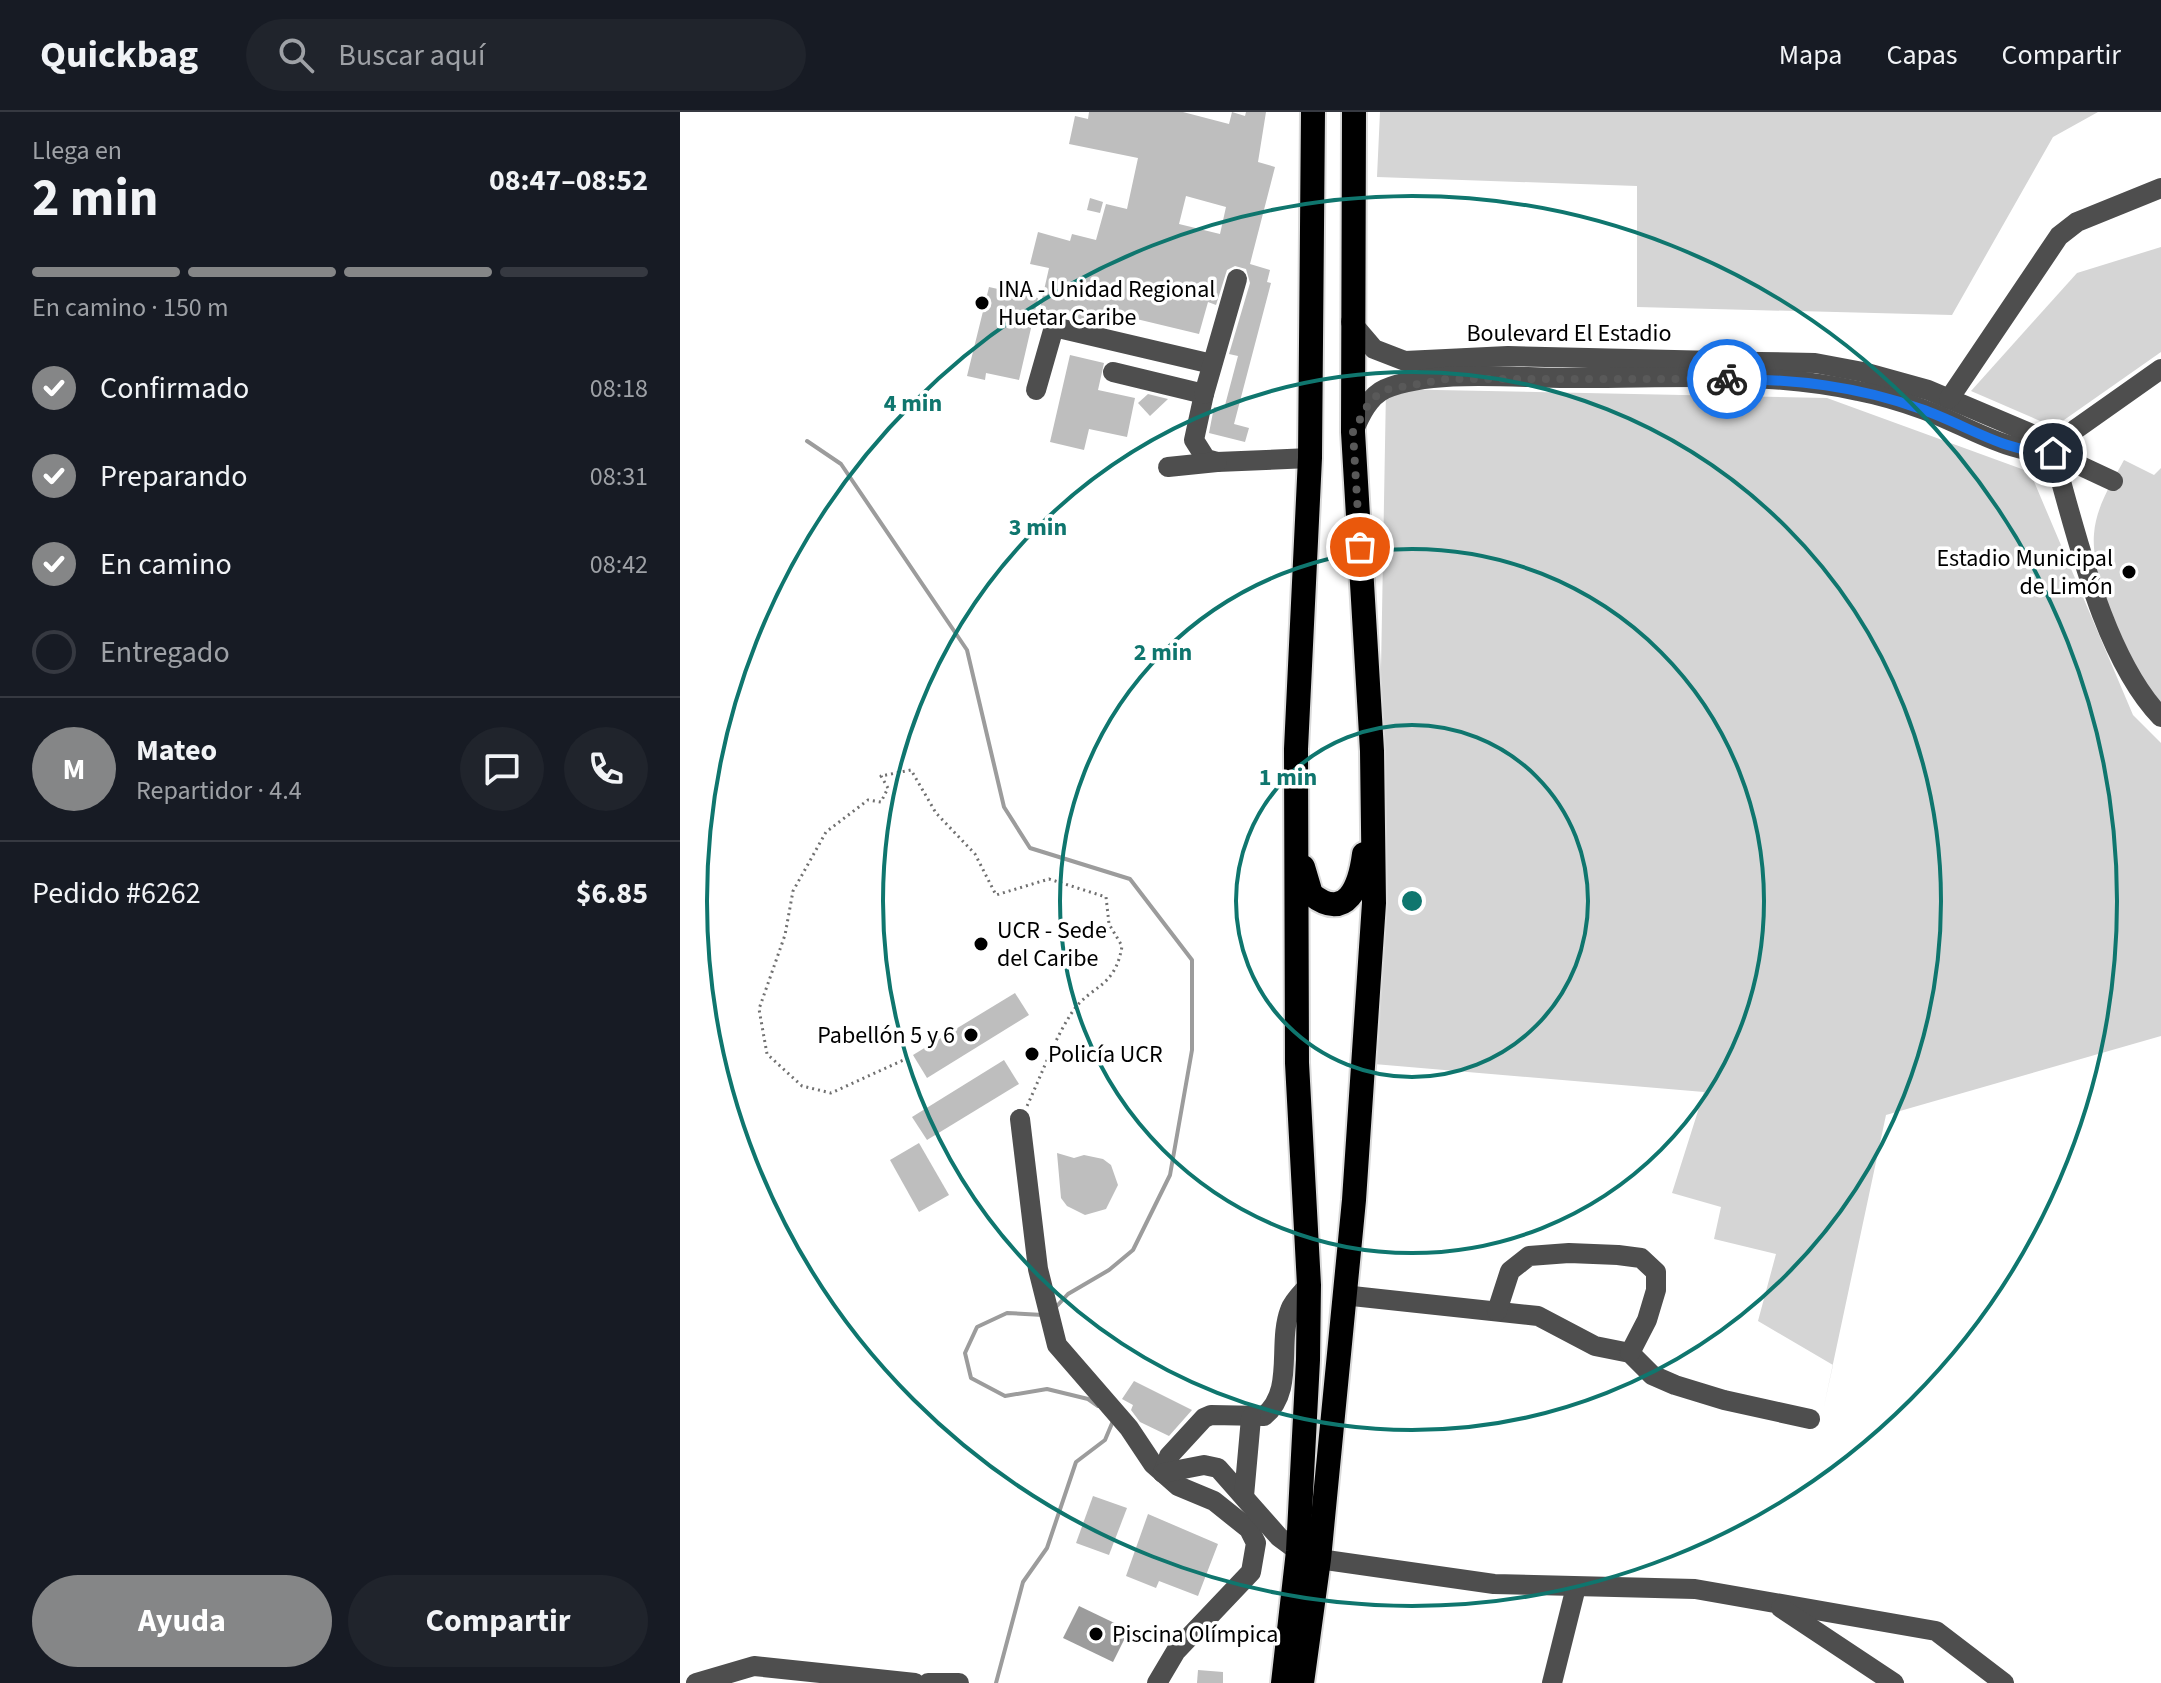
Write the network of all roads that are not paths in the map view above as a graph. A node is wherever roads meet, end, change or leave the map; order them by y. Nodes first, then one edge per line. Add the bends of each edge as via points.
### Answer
1 (1313, 112) edge
2 (1354, 112) edge
3 (2161, 188) edge
4 (1237, 279) dead end
5 (1351, 322) junction
6 (1212, 364) junction
7 (2161, 369) edge
8 (1113, 372) dead end
9 (1036, 390) dead end
10 (1204, 394) junction
11 (1949, 399) junction
12 (1353, 432) junction
13 (2053, 453) junction
14 (1310, 458) junction
15 (1217, 462) junction
16 (1168, 467) dead end
17 (2113, 481) dead end
18 (2161, 717) edge
19 (1296, 749) junction
20 (1372, 751) junction
21 (1020, 1119) road end
22 (1309, 1285) junction
23 (1343, 1295) junction
24 (1497, 1311) junction
25 (1630, 1353) junction
26 (1251, 1418) junction
27 (1810, 1419) dead end
28 (1163, 1473) junction
29 (1244, 1496) junction
30 (1308, 1555) junction
31 (1576, 1587) junction
32 (1773, 1602) junction
33 (696, 1683) edge
34 (915, 1683) edge
35 (928, 1683) edge
36 (959, 1683) edge
37 (1157, 1683) edge
38 (1283, 1683) edge
39 (1302, 1683) edge
40 (1552, 1683) edge
41 (1894, 1683) edge
42 (2004, 1683) edge

1 - 14 highway
2 - 5 highway
3 - 11 street via 2077,222 2059,236
4 - 6 street
5 - 11 street, Boulevard El Estadio via 1374,349 1405,361 1508,356 1815,363
5 - 12 highway
6 - 9 street via 1054,327
6 - 10 street
7 - 13 street via 2076,429
8 - 10 street
10 - 15 street via 1194,440 1206,459
11 - 13 street, Boulevard El Estadio via 2032,434
12 - 13 street, Boulevard El Estadio via 1370,401 1384,390 1430,381 1812,381 1921,409 2025,453
12 - 20 highway
13 - 17 street
13 - 18 street via 2090,582 2121,653 2148,704
14 - 15 street
14 - 19 highway
15 - 16 street
19 - 20 highway via 1306,885 1328,905 1349,899 1361,875
19 - 22 highway via 1297,1063
20 - 23 highway via 1369,1009
21 - 28 street via 1038,1269 1057,1345
22 - 26 street via 1291,1307 1284,1330 1282,1387 1275,1407
22 - 30 highway
23 - 24 street
23 - 30 highway
24 - 25 street via 1538,1316 1595,1346
24 - 25 street via 1510,1271 1529,1256 1641,1258 1656,1272 1656,1290
25 - 27 street via 1652,1375 1675,1385
26 - 28 street via 1204,1418 1169,1456
26 - 29 street
28 - 29 street via 1204,1465 1218,1468
28 - 37 street via 1178,1486 1214,1501 1249,1529 1256,1543 1251,1572 1176,1651
29 - 30 street via 1279,1537
30 - 31 street via 1494,1584
30 - 38 highway
30 - 39 highway
31 - 32 street via 1695,1589
31 - 40 street
32 - 41 street
32 - 42 street via 1936,1631
33 - 34 street via 754,1666
35 - 36 street

